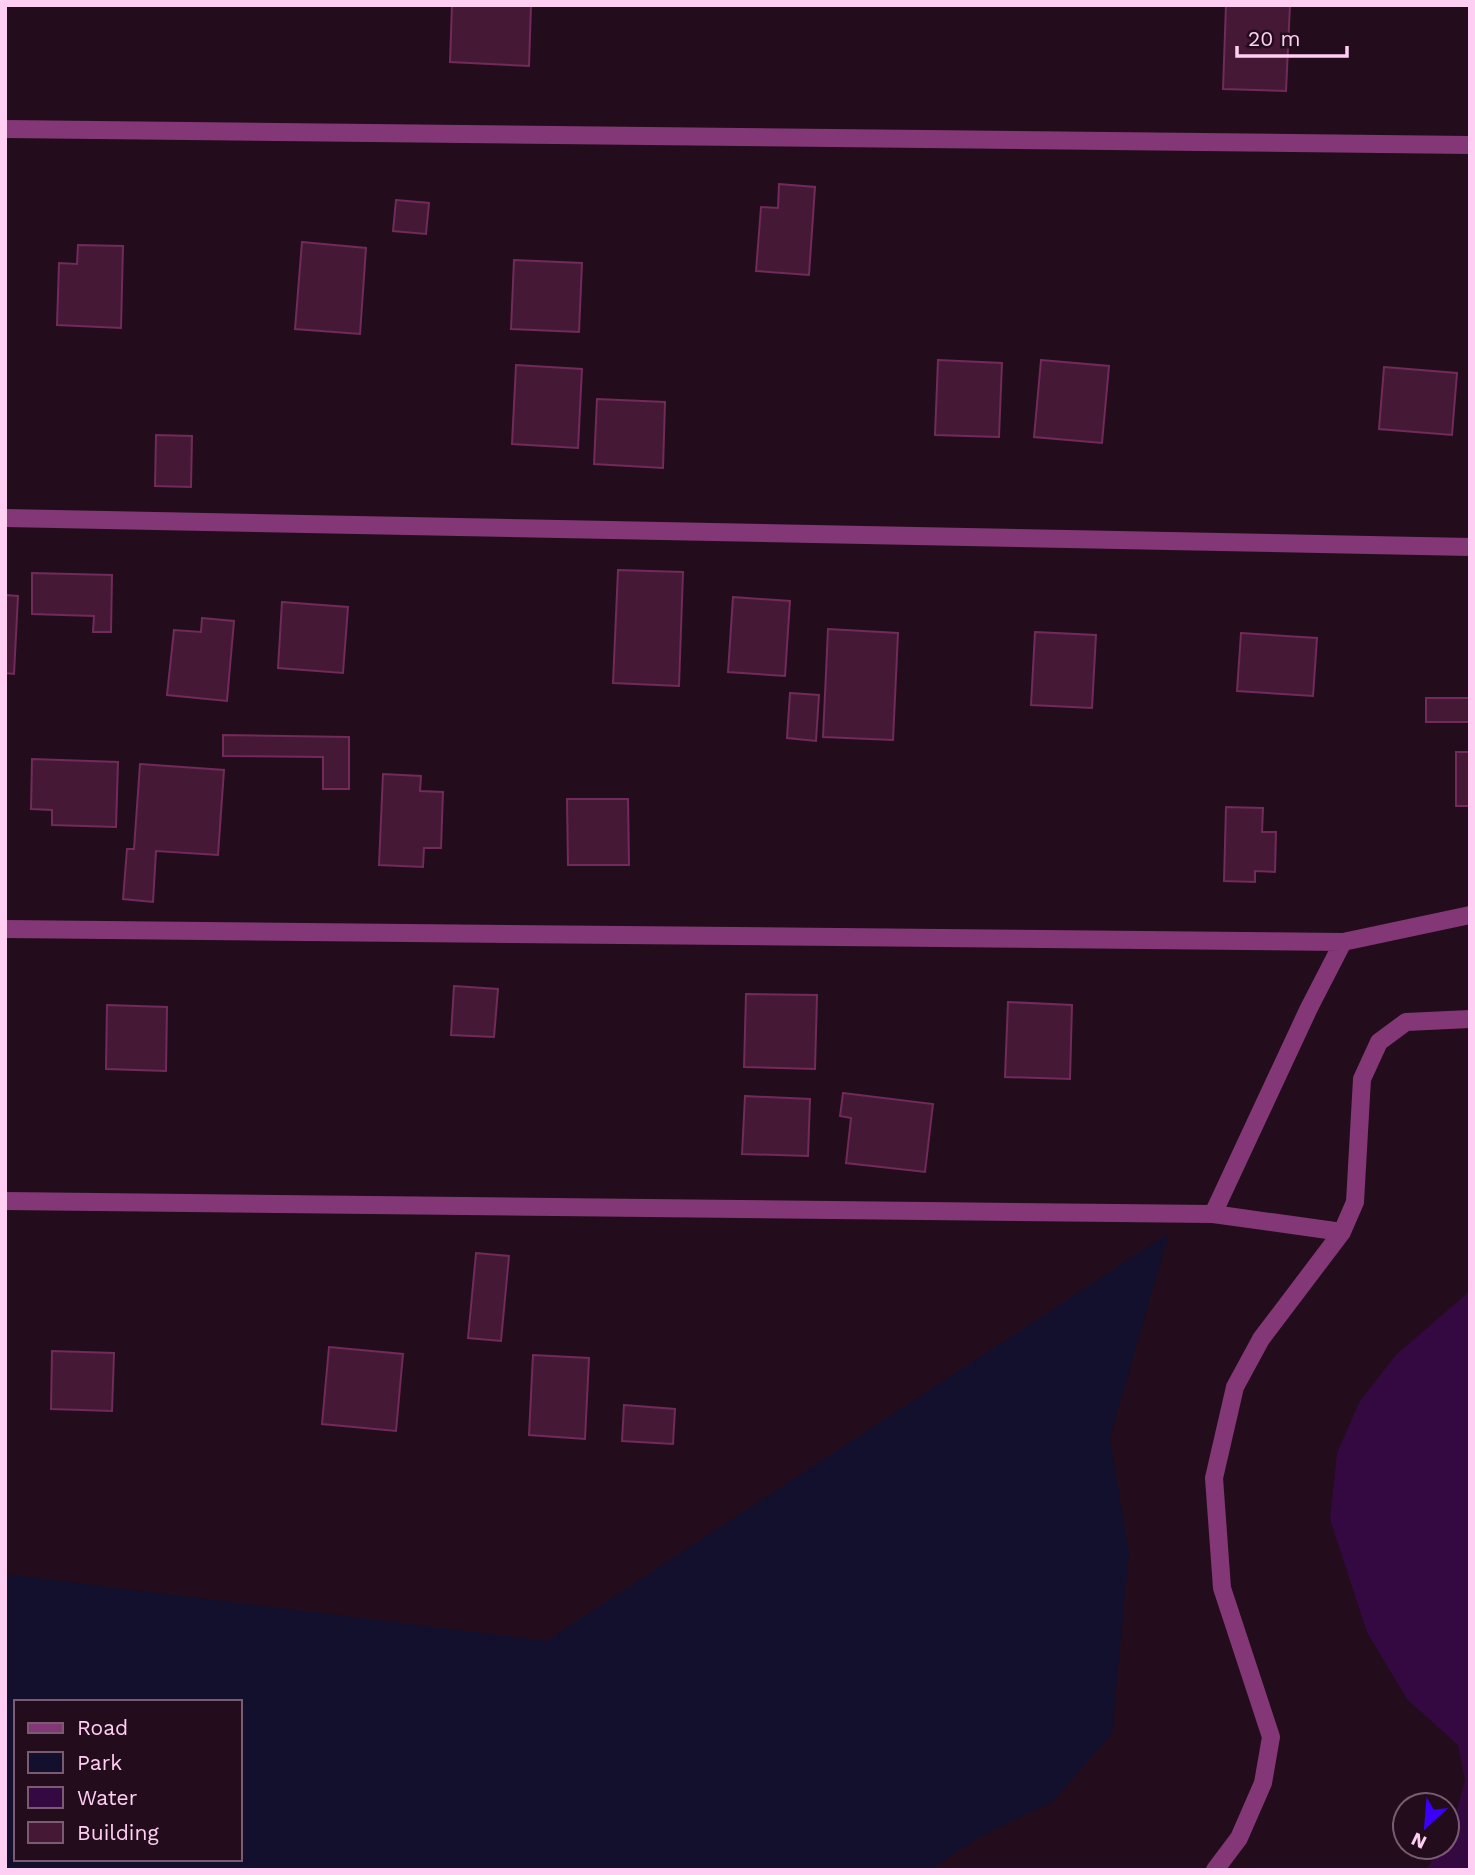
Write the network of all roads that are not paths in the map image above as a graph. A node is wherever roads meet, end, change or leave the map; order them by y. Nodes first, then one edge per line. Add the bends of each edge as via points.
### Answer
1 (5, 129) edge
2 (1470, 145) edge
3 (5, 518) edge
4 (1470, 547) edge
5 (1470, 915) edge
6 (5, 929) edge
7 (1343, 942) junction
8 (1470, 1019) edge
9 (5, 1201) edge
10 (1213, 1214) junction
11 (1342, 1232) junction
12 (1215, 1870) edge

1 - 2 street
3 - 4 street
5 - 7 street
6 - 7 street
7 - 10 street
8 - 11 street via 1406,1022 1380,1042 1362,1079 1355,1202
9 - 10 street
10 - 11 street
11 - 12 street via 1261,1339 1235,1387 1214,1478 1222,1588 1271,1737 1263,1783 1239,1838

